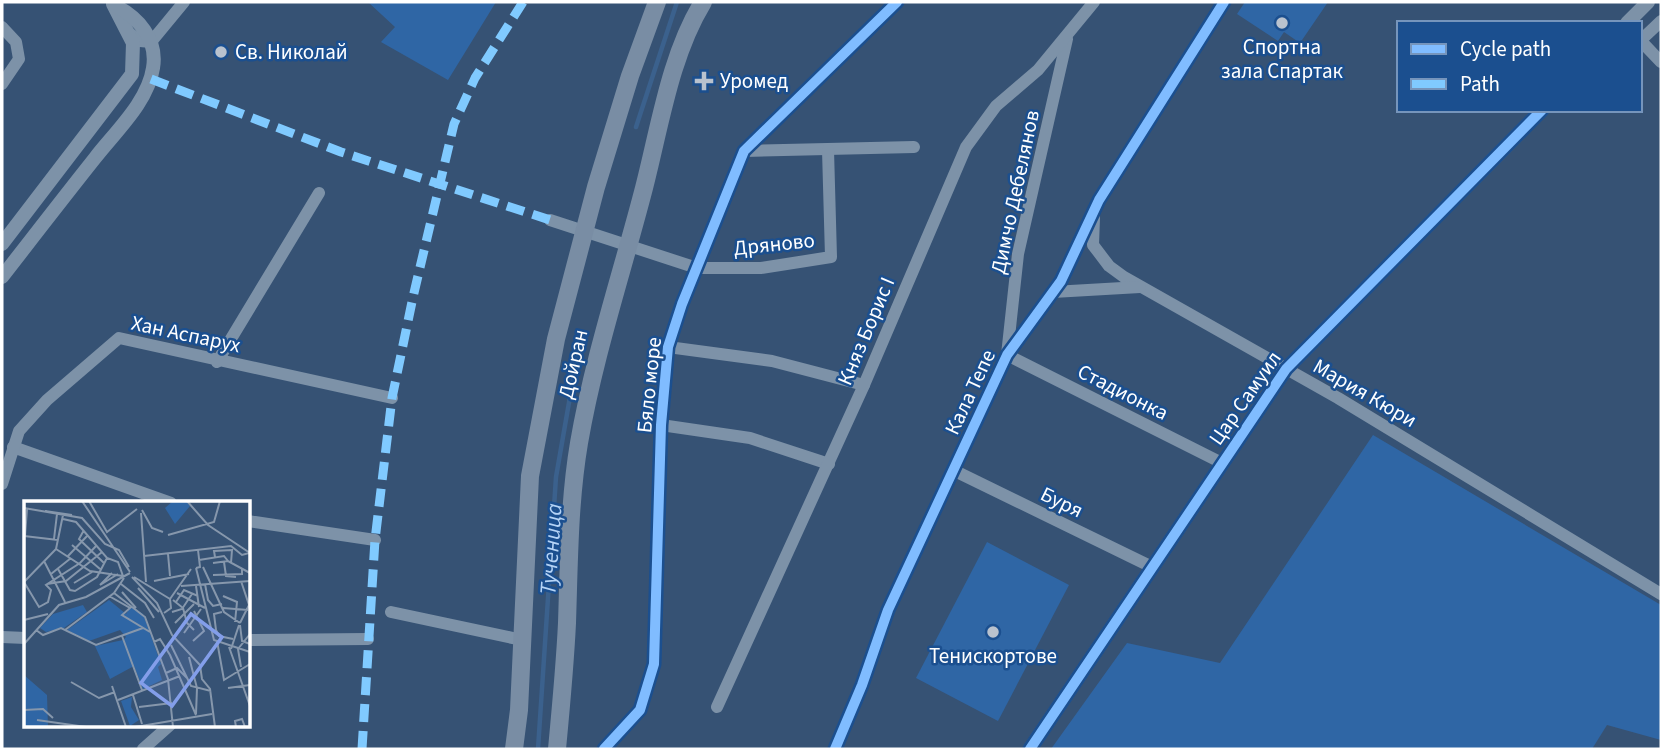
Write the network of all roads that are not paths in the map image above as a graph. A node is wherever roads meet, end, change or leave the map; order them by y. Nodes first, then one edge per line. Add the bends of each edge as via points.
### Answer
1 (184, 2) edge
2 (657, 2) edge
3 (703, 2) edge
4 (897, 2) edge
5 (1094, 2) edge
6 (1224, 2) edge
7 (1648, 2) edge
8 (113, 3) edge
9 (1629, 21) edge
10 (1661, 21) edge
11 (2, 27) edge
12 (127, 32) junction
13 (1067, 38) junction
14 (1642, 39) edge
15 (151, 41) junction
16 (1642, 41) edge
17 (1661, 62) edge
18 (2, 84) edge
19 (1540, 112) edge
20 (914, 147) dead end
21 (828, 150) junction
22 (744, 151) junction
23 (319, 193) dead end
24 (1099, 200) junction
25 (551, 220) dead end
26 (585, 232) junction
27 (2, 244) edge
28 (629, 246) junction
29 (698, 268) junction
30 (2, 277) edge
31 (1141, 288) junction
32 (1054, 292) junction
33 (668, 347) junction
34 (1007, 355) junction
35 (217, 362) junction
36 (1286, 369) junction
37 (864, 385) junction
38 (393, 398) dead end
39 (662, 425) junction
40 (13, 447) junction
41 (1222, 463) junction
42 (829, 464) junction
43 (955, 471) junction
44 (2, 484) edge
45 (168, 501) edge
46 (250, 521) edge
47 (376, 540) dead end
48 (1152, 567) junction
49 (1661, 594) edge
50 (391, 612) dead end
51 (2, 638) edge
52 (24, 638) edge
53 (368, 639) dead end
54 (250, 640) edge
55 (522, 640) junction
56 (718, 707) dead end
57 (169, 726) edge
58 (143, 749) edge
59 (514, 749) edge
60 (557, 749) edge
61 (604, 749) edge
62 (835, 749) edge
63 (1030, 749) edge

1 - 15 street
2 - 26 main road, Дойран via 630,76
3 - 28 main road, Дойран via 686,34 670,86
4 - 22 street, Бяло море
5 - 13 street, Княз Борис I
6 - 24 street, Кала Тепе
7 - 9 street
8 - 12 street
8 - 15 street via 134,17
10 - 14 street
11 - 18 street via 16,42 19,59
12 - 15 street via 140,41
12 - 27 street via 135,54 125,86
13 - 34 street, Димчо Дебелянов via 1018,254
13 - 37 street, Княз Борис I via 996,106 966,147
15 - 30 street via 154,66 143,95
16 - 17 street
19 - 36 street, Цар Самуил
20 - 21 street
21 - 22 street
21 - 29 street, Дряново via 831,257 761,268
22 - 29 street, Бяло море
23 - 35 street
24 - 31 street, Мария Кюри via 1092,225 1093,245 1109,265
24 - 32 street, Кала Тепе
25 - 26 street
26 - 28 street
26 - 55 main road, Дойран via 556,339 530,476
28 - 29 street
28 - 60 main road, Дойран via 599,344 579,446
29 - 33 street, Бяло море
31 - 32 street
31 - 36 street, Мария Кюри
32 - 34 street, Кала Тепе
33 - 37 street via 772,361
33 - 39 street, Бяло море
34 - 41 street, Стадионка
34 - 43 street, Кала Тепе
35 - 38 street, Хан Аспарух via 299,375
35 - 40 street, Хан Аспарух via 119,338 47,400 19,431
36 - 41 street, Цар Самуил
36 - 49 street, Мария Кюри
37 - 42 street, Княз Борис I
39 - 42 street via 750,438
39 - 61 street, Бяло море via 654,664 640,710
40 - 44 street, Хан Аспарух
40 - 45 street
41 - 48 street, Цар Самуил
42 - 56 street, Княз Борис I
43 - 48 street, Буря
43 - 62 street, Кала Тепе via 888,610
46 - 47 street
48 - 63 street, Цар Самуил
50 - 55 street
51 - 52 street
53 - 54 street
55 - 59 main road, Дойран
57 - 58 street

